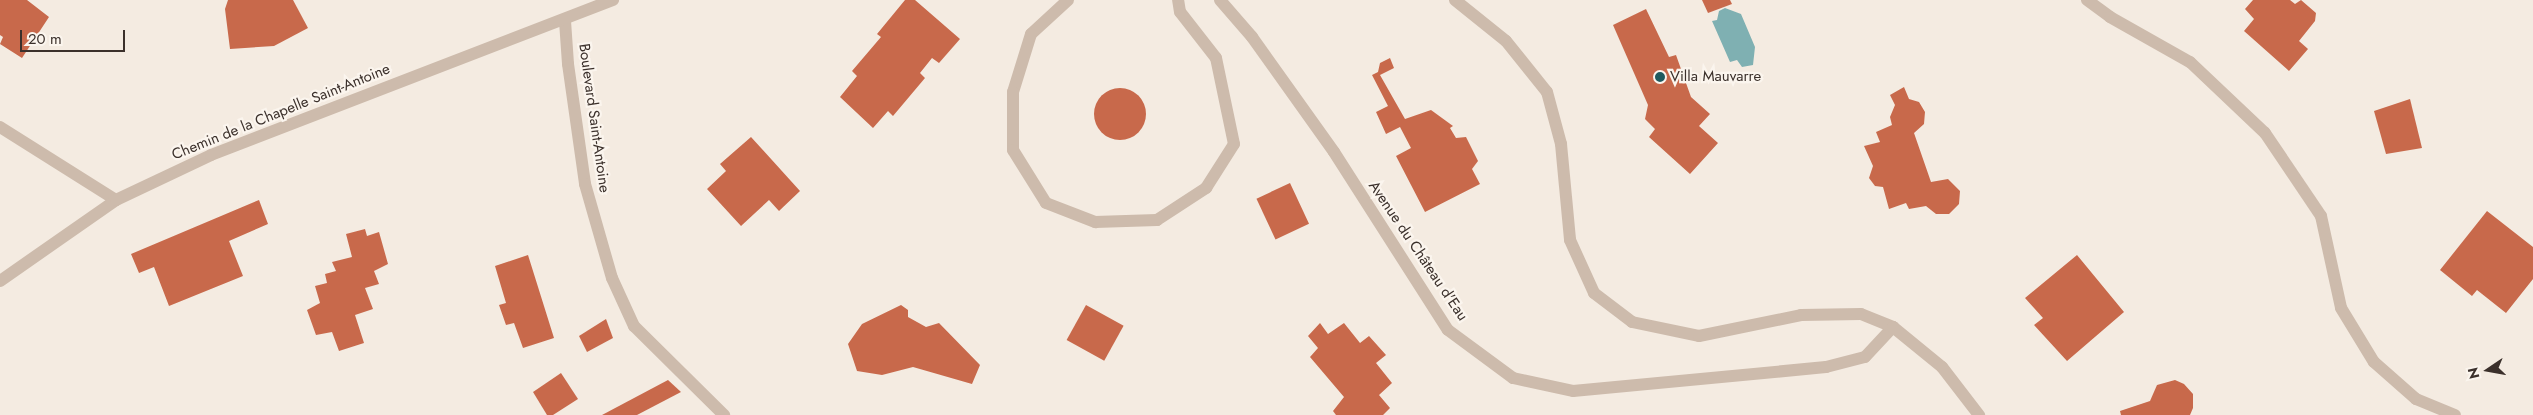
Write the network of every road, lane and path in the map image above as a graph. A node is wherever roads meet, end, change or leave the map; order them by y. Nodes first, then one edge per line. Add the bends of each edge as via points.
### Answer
1 (614, 0) edge
2 (1068, 0) edge
3 (1178, 0) edge
4 (1220, 0) edge
5 (1455, 0) edge
6 (2086, 0) edge
7 (565, 21) junction
8 (0, 127) edge
9 (116, 200) junction
10 (0, 281) edge
11 (1893, 327) junction
12 (724, 415) edge
13 (1979, 415) edge
14 (2455, 415) edge

1 - 7 street, Chemin de la Chapelle Saint-Antoine
2 - 3 street via 1031,34 1013,92 1012,150 1046,202 1095,222 1157,220 1206,188 1234,144 1216,58 1180,12
4 - 11 street, Avenue du Château d'Eau via 1252,37 1334,152 1448,330 1513,378 1572,391 1826,367 1865,357
5 - 11 street via 1506,41 1547,92 1561,144 1570,240 1594,293 1632,322 1699,336 1801,315 1861,314
6 - 14 street via 2190,62 2266,133 2321,216 2341,308 2374,362 2416,399
7 - 9 street, Chemin de la Chapelle Saint-Antoine via 212,155
7 - 12 street, Boulevard Saint-Antoine via 585,184 612,278 634,326
8 - 9 street
9 - 10 street, Chemin de la Chapelle Saint-Antoine
11 - 13 street via 1942,367

